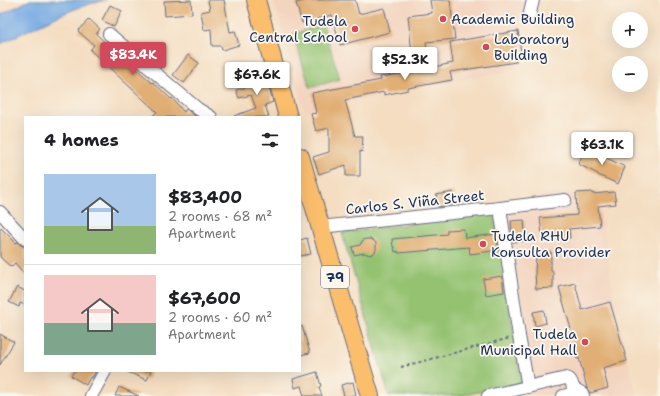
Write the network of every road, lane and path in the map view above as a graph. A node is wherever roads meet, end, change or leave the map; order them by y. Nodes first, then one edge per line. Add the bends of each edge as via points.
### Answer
1 (256, 0) edge
2 (533, 0) edge
3 (529, 17) dead end
4 (109, 34) dead end
5 (209, 116) edge
6 (287, 116) edge
7 (301, 161) edge
8 (565, 200) dead end
9 (500, 208) junction
10 (0, 212) edge
11 (320, 227) junction
12 (24, 238) edge
13 (519, 336) junction
14 (401, 367) dead end
15 (104, 372) edge
16 (528, 387) junction
17 (572, 388) junction
18 (91, 396) edge
19 (370, 396) edge
20 (488, 396) edge
21 (563, 396) edge
22 (583, 396) edge

1 - 6 highway
2 - 3 street
4 - 5 street
7 - 11 highway, 79
8 - 9 street
9 - 11 street, Carlos S. Viña Street
9 - 13 street, Carlos S. Viña Street
10 - 12 street
11 - 19 highway, 79
13 - 14 path
13 - 16 street, Carlos S. Viña Street
15 - 18 street
16 - 17 street via 568,378
16 - 20 street
17 - 21 street via 572,393
17 - 22 street

